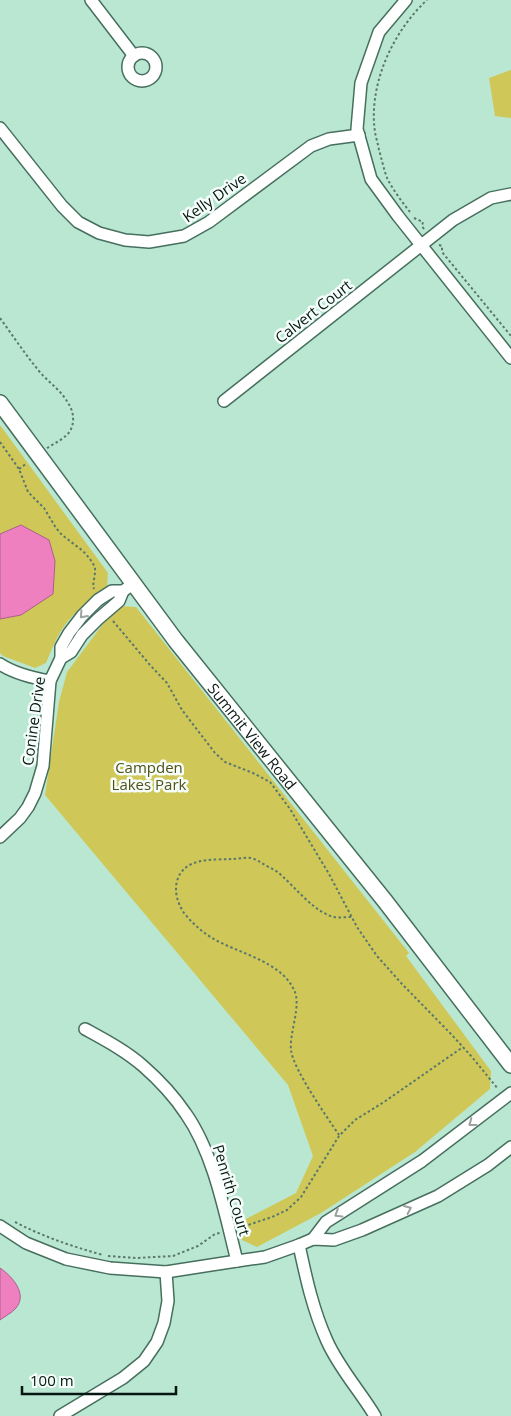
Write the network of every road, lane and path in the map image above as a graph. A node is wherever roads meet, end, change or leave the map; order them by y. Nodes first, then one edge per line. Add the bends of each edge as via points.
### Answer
1 (91, 0) edge
2 (406, 0) edge
3 (427, 0) edge
4 (134, 56) dead end
5 (0, 128) edge
6 (359, 135) junction
7 (511, 194) edge
8 (432, 237) junction
9 (421, 245) junction
10 (0, 318) edge
11 (511, 336) edge
12 (511, 358) edge
13 (224, 401) dead end
14 (0, 403) edge
15 (0, 442) edge
16 (46, 449) dead end
17 (31, 460) dead end
18 (19, 469) junction
19 (128, 588) junction
20 (98, 600) junction
21 (107, 612) junction
22 (61, 658) junction
23 (0, 664) edge
24 (50, 681) junction
25 (0, 837) edge
26 (352, 917) junction
27 (85, 1030) dead end
28 (463, 1047) junction
29 (511, 1065) edge
30 (508, 1095) edge
31 (339, 1136) junction
32 (511, 1147) edge
33 (12, 1220) dead end
34 (0, 1226) edge
35 (229, 1231) junction
36 (313, 1239) junction
37 (299, 1245) junction
38 (237, 1261) junction
39 (166, 1272) junction
40 (60, 1416) edge
41 (375, 1416) edge

1 - 4 street
2 - 6 street via 379,32 362,83
3 - 8 path via 417,8 395,40 382,68 375,98 375,131 388,179 415,219 422,222
5 - 6 street, Kelly Drive via 78,222 99,233 149,242 184,236 209,222 311,146 329,139
6 - 9 street via 371,179
7 - 8 street, Calvert Court via 491,198 453,220
8 - 9 street, Calvert Court
8 - 11 path
9 - 12 street
9 - 13 street, Calvert Court
10 - 16 path via 41,374 68,401 72,411 71,430
14 - 19 street, Summit View Road
15 - 18 path
17 - 18 path
18 - 20 path via 28,492 44,508 56,528 90,559 95,568 93,586
19 - 20 street, Conine Drive via 112,590
19 - 21 street, Conine Drive
19 - 29 street, Summit View Road via 176,641 385,901
20 -> 22 street, Conine Drive via 69,632 61,647
21 - 22 street, Conine Drive via 82,635 71,652
21 - 26 path via 167,683 182,710 215,753 225,762 270,782 299,824
22 - 24 street, Conine Drive
23 - 24 street via 29,677
24 - 25 street, Conine Drive via 43,766 35,794 20,818
26 - 28 path via 377,956
26 - 31 path via 335,918 318,910 279,873 250,858 194,862 178,876 175,886 177,900 192,924 279,971 295,991 291,1047 294,1062
27 - 35 street, Penrith Court via 142,1065 169,1091 187,1115 212,1168
28 - 30 path
28 - 31 path via 355,1120
30 -> 36 street via 422,1161 326,1222
31 - 35 path via 301,1197 286,1210
36 -> 32 street via 334,1240 355,1233 438,1196
33 - 35 path via 71,1246 108,1256 136,1258 173,1256 198,1246 215,1234
34 - 39 street via 26,1242 66,1259 110,1268
35 - 38 street, Penrith Court
36 - 37 street
37 - 38 street via 265,1257
37 - 41 street via 310,1297 328,1342
38 - 39 street
39 - 40 street via 168,1301 164,1323 144,1361 123,1378

